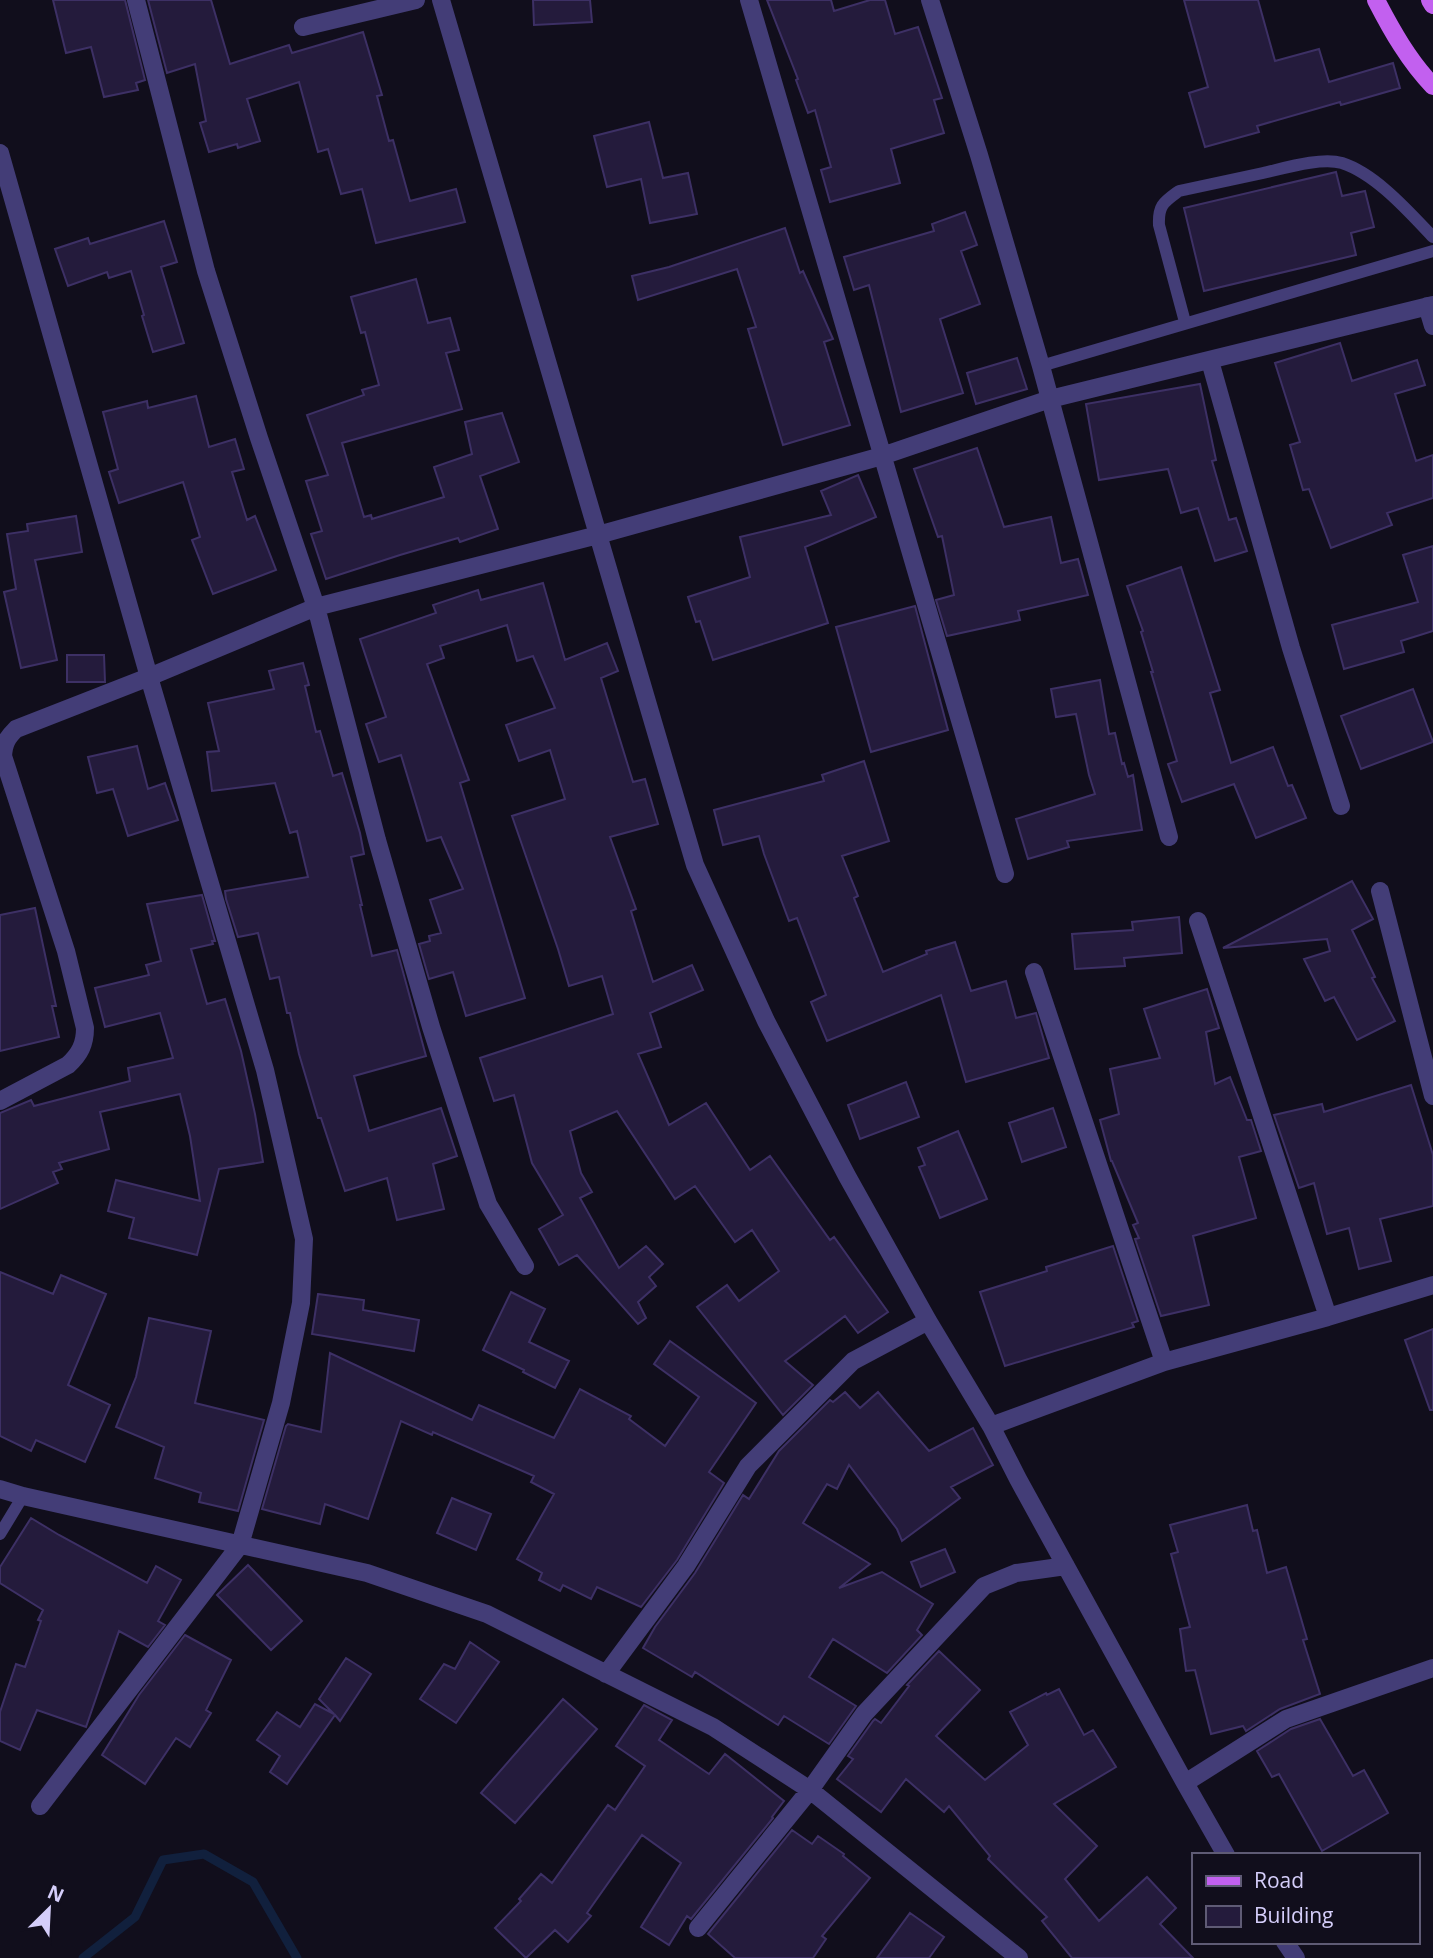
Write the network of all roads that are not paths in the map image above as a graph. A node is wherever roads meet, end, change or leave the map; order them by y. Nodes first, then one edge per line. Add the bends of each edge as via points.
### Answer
1 (135, 0) edge
2 (416, 0) edge
3 (441, 0) edge
4 (750, 0) edge
5 (930, 0) edge
6 (1376, 0) edge
7 (1430, 0) edge
8 (1433, 5) edge
9 (303, 27) dead end
10 (1433, 86) edge
11 (0, 153) edge
12 (1433, 237) edge
13 (1433, 251) edge
14 (1430, 305) edge
15 (1185, 322) junction
16 (1433, 326) edge
17 (1210, 361) junction
18 (1041, 366) junction
19 (1050, 399) junction
20 (882, 456) junction
21 (598, 535) junction
22 (316, 607) junction
23 (149, 677) junction
24 (3, 731) edge
25 (1341, 806) dead end
26 (1168, 837) dead end
27 (1005, 874) dead end
28 (1380, 891) dead end
29 (1198, 921) dead end
30 (1034, 972) dead end
31 (1427, 1046) edge
32 (1433, 1096) edge
33 (0, 1101) edge
34 (525, 1266) dead end
35 (1433, 1285) edge
36 (1328, 1317) junction
37 (929, 1321) junction
38 (1164, 1362) junction
39 (991, 1426) junction
40 (0, 1489) edge
41 (23, 1496) junction
42 (0, 1534) edge
43 (240, 1545) junction
44 (1066, 1566) junction
45 (1433, 1668) edge
46 (606, 1674) junction
47 (1185, 1783) junction
48 (810, 1790) junction
49 (40, 1806) dead end
50 (1225, 1853) edge
51 (698, 1928) dead end
52 (1018, 1958) edge

1 - 22 street via 206,271
2 - 9 street
3 - 21 street
4 - 20 street
5 - 18 street
6 - 10 main road via 1417,69
7 - 8 main road
11 - 23 street
12 - 15 lane via 1397,199 1341,163 1301,165 1179,191 1166,200 1158,214
13 - 15 lane
14 - 16 street
14 - 17 street
15 - 18 lane
17 - 19 street
17 - 25 street
18 - 19 street
19 - 20 street
19 - 26 street
20 - 21 street
20 - 27 street
21 - 22 street
21 - 37 street via 695,865 766,1021
22 - 23 street
22 - 34 street via 435,1039 488,1204
23 - 24 street
23 - 43 street via 265,1070 304,1238 301,1303 281,1403
24 - 33 street via 5,765 66,951 85,1040 68,1065
28 - 31 street
29 - 36 street
30 - 38 street
31 - 32 street
35 - 36 street
36 - 38 street
37 - 39 street
37 - 46 street via 853,1361 748,1466 686,1566
38 - 39 street
39 - 44 street
40 - 41 street
41 - 42 lane
41 - 43 street
43 - 46 street via 367,1573 487,1614
43 - 49 street
44 - 47 street
44 - 48 street via 1016,1573 984,1586 864,1714
45 - 47 street via 1286,1719
46 - 48 street via 713,1727
47 - 50 street
48 - 51 street
48 - 52 street

